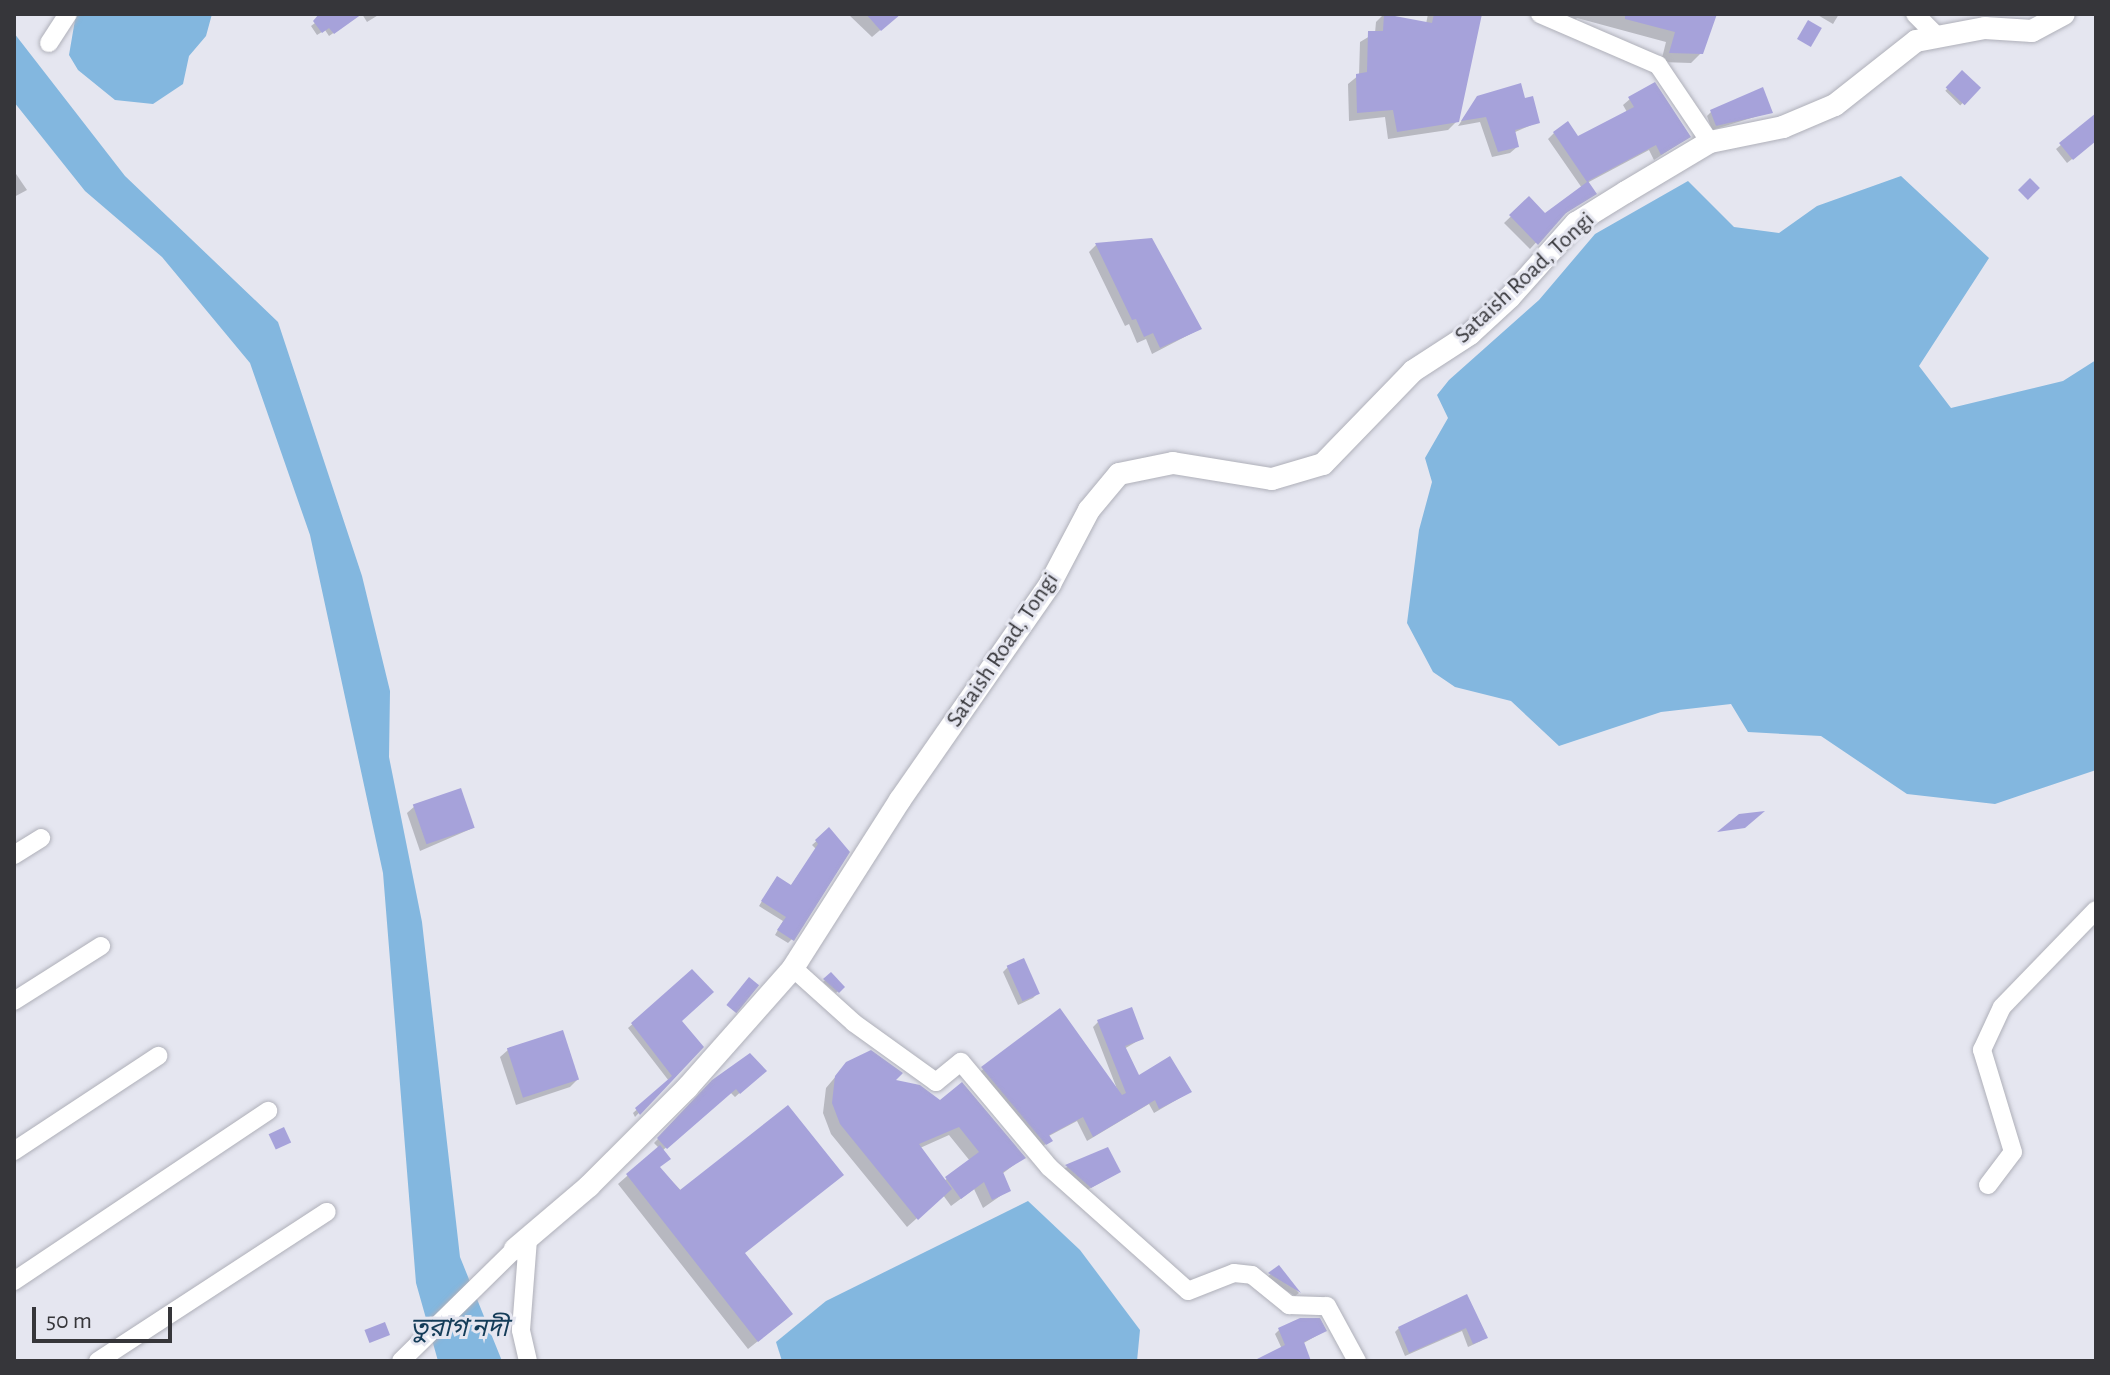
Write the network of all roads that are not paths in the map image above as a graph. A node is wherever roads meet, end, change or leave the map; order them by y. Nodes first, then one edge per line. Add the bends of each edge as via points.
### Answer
1 (68, 14) edge
2 (1540, 14) edge
3 (1915, 14) edge
4 (2064, 14) edge
5 (1936, 35) junction
6 (49, 43) dead end
7 (1710, 142) junction
8 (41, 838) dead end
9 (14, 855) edge
10 (2096, 910) edge
11 (101, 946) dead end
12 (793, 968) junction
13 (14, 1001) edge
14 (158, 1056) dead end
15 (268, 1111) dead end
16 (14, 1151) edge
17 (1988, 1185) dead end
18 (327, 1212) dead end
19 (522, 1244) junction
20 (14, 1281) edge
21 (407, 1358) edge
22 (98, 1361) edge
23 (528, 1361) edge
24 (1357, 1361) edge

1 - 6 street
2 - 7 street via 1658,65
3 - 5 street
4 - 5 street, Sataish Road, Tongi via 2032,31 1985,28
5 - 7 street, Sataish Road, Tongi via 1916,41 1835,105 1783,127
7 - 12 street, Sataish Road, Tongi via 1576,223 1510,297 1470,334 1413,371 1323,464 1272,479 1173,463 1119,474 1089,510 1050,584 900,800
8 - 9 street
10 - 17 street via 2002,1007 1982,1050 2013,1152
11 - 13 street
12 - 19 street, Sataish Road, Tongi via 600,1175
12 - 24 street via 854,1023 936,1082 961,1062 1049,1167 1188,1291 1234,1273 1252,1275 1289,1305 1327,1306
14 - 16 street
15 - 20 street
18 - 22 street
19 - 21 street
19 - 23 street via 521,1330

